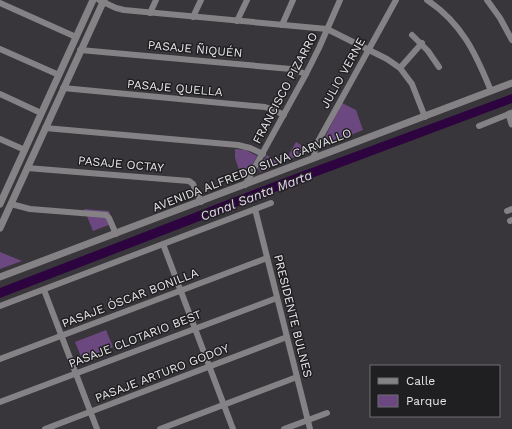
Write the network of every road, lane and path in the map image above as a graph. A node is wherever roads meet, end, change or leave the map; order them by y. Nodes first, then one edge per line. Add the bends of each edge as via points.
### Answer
1 (93, 0) edge
2 (156, 0) edge
3 (201, 0) edge
4 (247, 0) edge
5 (293, 0) edge
6 (340, 0) edge
7 (396, 0) edge
8 (427, 0) edge
9 (487, 0) edge
10 (102, 1) edge
11 (0, 3) edge
12 (150, 13) junction
13 (193, 17) junction
14 (237, 21) junction
15 (282, 25) junction
16 (327, 29) junction
17 (412, 35) dead end
18 (76, 37) junction
19 (512, 40) edge
20 (422, 44) junction
21 (0, 49) edge
22 (369, 49) junction
23 (80, 50) junction
24 (440, 67) dead end
25 (400, 68) junction
26 (306, 74) junction
27 (59, 75) junction
28 (512, 84) edge
29 (63, 88) junction
30 (491, 91) junction
31 (0, 94) edge
32 (42, 113) junction
33 (510, 114) edge
34 (284, 115) junction
35 (425, 117) junction
36 (512, 124) edge
37 (479, 126) dead end
38 (45, 128) junction
39 (0, 139) edge
40 (25, 150) junction
41 (263, 154) junction
42 (314, 158) junction
43 (27, 168) junction
44 (245, 185) junction
45 (3, 188) edge
46 (200, 202) junction
47 (271, 203) dead end
48 (0, 204) edge
49 (11, 204) junction
50 (255, 209) junction
51 (0, 228) edge
52 (116, 234) junction
53 (163, 244) junction
54 (267, 258) junction
55 (0, 277) edge
56 (44, 290) junction
57 (181, 291) junction
58 (277, 298) junction
59 (0, 306) edge
60 (195, 329) junction
61 (61, 336) junction
62 (287, 337) junction
63 (0, 359) edge
64 (209, 366) junction
65 (76, 373) junction
66 (297, 377) junction
67 (0, 402) edge
68 (224, 405) junction
69 (90, 412) junction
70 (327, 413) dead end
71 (308, 420) junction
72 (45, 429) edge
73 (97, 429) edge
74 (160, 429) edge
75 (233, 429) edge
76 (284, 429) edge
77 (310, 429) edge

1 - 18 street
2 - 12 street
3 - 13 street
4 - 14 street
5 - 15 street
6 - 16 street, FRANCISCO PIZARRO
7 - 22 street, JULIO VERNE
8 - 30 street via 448,16 462,33 476,54
9 - 19 street
10 - 12 street via 122,10
10 - 23 street
11 - 18 street
12 - 13 street
13 - 14 street
14 - 15 street
15 - 16 street
16 - 22 street
16 - 26 street, FRANCISCO PIZARRO
17 - 20 street
18 - 27 street
20 - 24 street
20 - 25 street
21 - 27 street
22 - 25 street
22 - 42 street, JULIO VERNE via 315,147
23 - 26 street, PASAJE ÑIQUÉN via 291,69
23 - 29 street
25 - 35 street via 412,84
26 - 34 street, FRANCISCO PIZARRO
27 - 32 street
28 - 30 street, AVENIDA ALFREDO SILVA CARVALLO
29 - 34 street, PASAJE QUELLA via 265,107
29 - 38 street
30 - 35 street, AVENIDA ALFREDO SILVA CARVALLO
31 - 32 street
32 - 40 street
33 - 36 street
33 - 37 street
34 - 41 street, FRANCISCO PIZARRO
35 - 42 street, AVENIDA ALFREDO SILVA CARVALLO
38 - 41 street via 238,145
38 - 43 street
39 - 40 street
40 - 45 street
41 - 44 street, FRANCISCO PIZARRO
42 - 44 street, AVENIDA ALFREDO SILVA CARVALLO
43 - 46 street, PASAJE OCTAY via 189,181 193,184
43 - 49 street
44 - 46 street, AVENIDA ALFREDO SILVA CARVALLO
45 - 48 street
46 - 52 street, AVENIDA ALFREDO SILVA CARVALLO
47 - 50 street
49 - 51 street
49 - 52 street via 30,209 106,216
50 - 53 street
50 - 54 street, PRESIDENTE BULNES
52 - 55 street, AVENIDA ALFREDO SILVA CARVALLO
53 - 56 street
53 - 57 street
54 - 57 street, PASAJE ÓSCAR BONILLA
54 - 58 street, PRESIDENTE BULNES
56 - 59 street
56 - 61 street
57 - 60 street
57 - 61 street, PASAJE ÓSCAR BONILLA
58 - 60 street, PASAJE CLOTARIO BEST
58 - 62 street, PRESIDENTE BULNES
60 - 64 street
60 - 65 street, PASAJE CLOTARIO BEST
61 - 63 street, PASAJE ÓSCAR BONILLA
61 - 65 street
62 - 64 street, PASAJE ARTURO GODOY
62 - 66 street, PRESIDENTE BULNES
64 - 68 street
64 - 69 street, PASAJE ARTURO GODOY
65 - 67 street, PASAJE CLOTARIO BEST
65 - 69 street
66 - 68 street
66 - 71 street, PRESIDENTE BULNES
68 - 74 street
68 - 75 street
69 - 72 street, PASAJE ARTURO GODOY
69 - 73 street
70 - 71 street
71 - 76 street
71 - 77 street, PRESIDENTE BULNES

